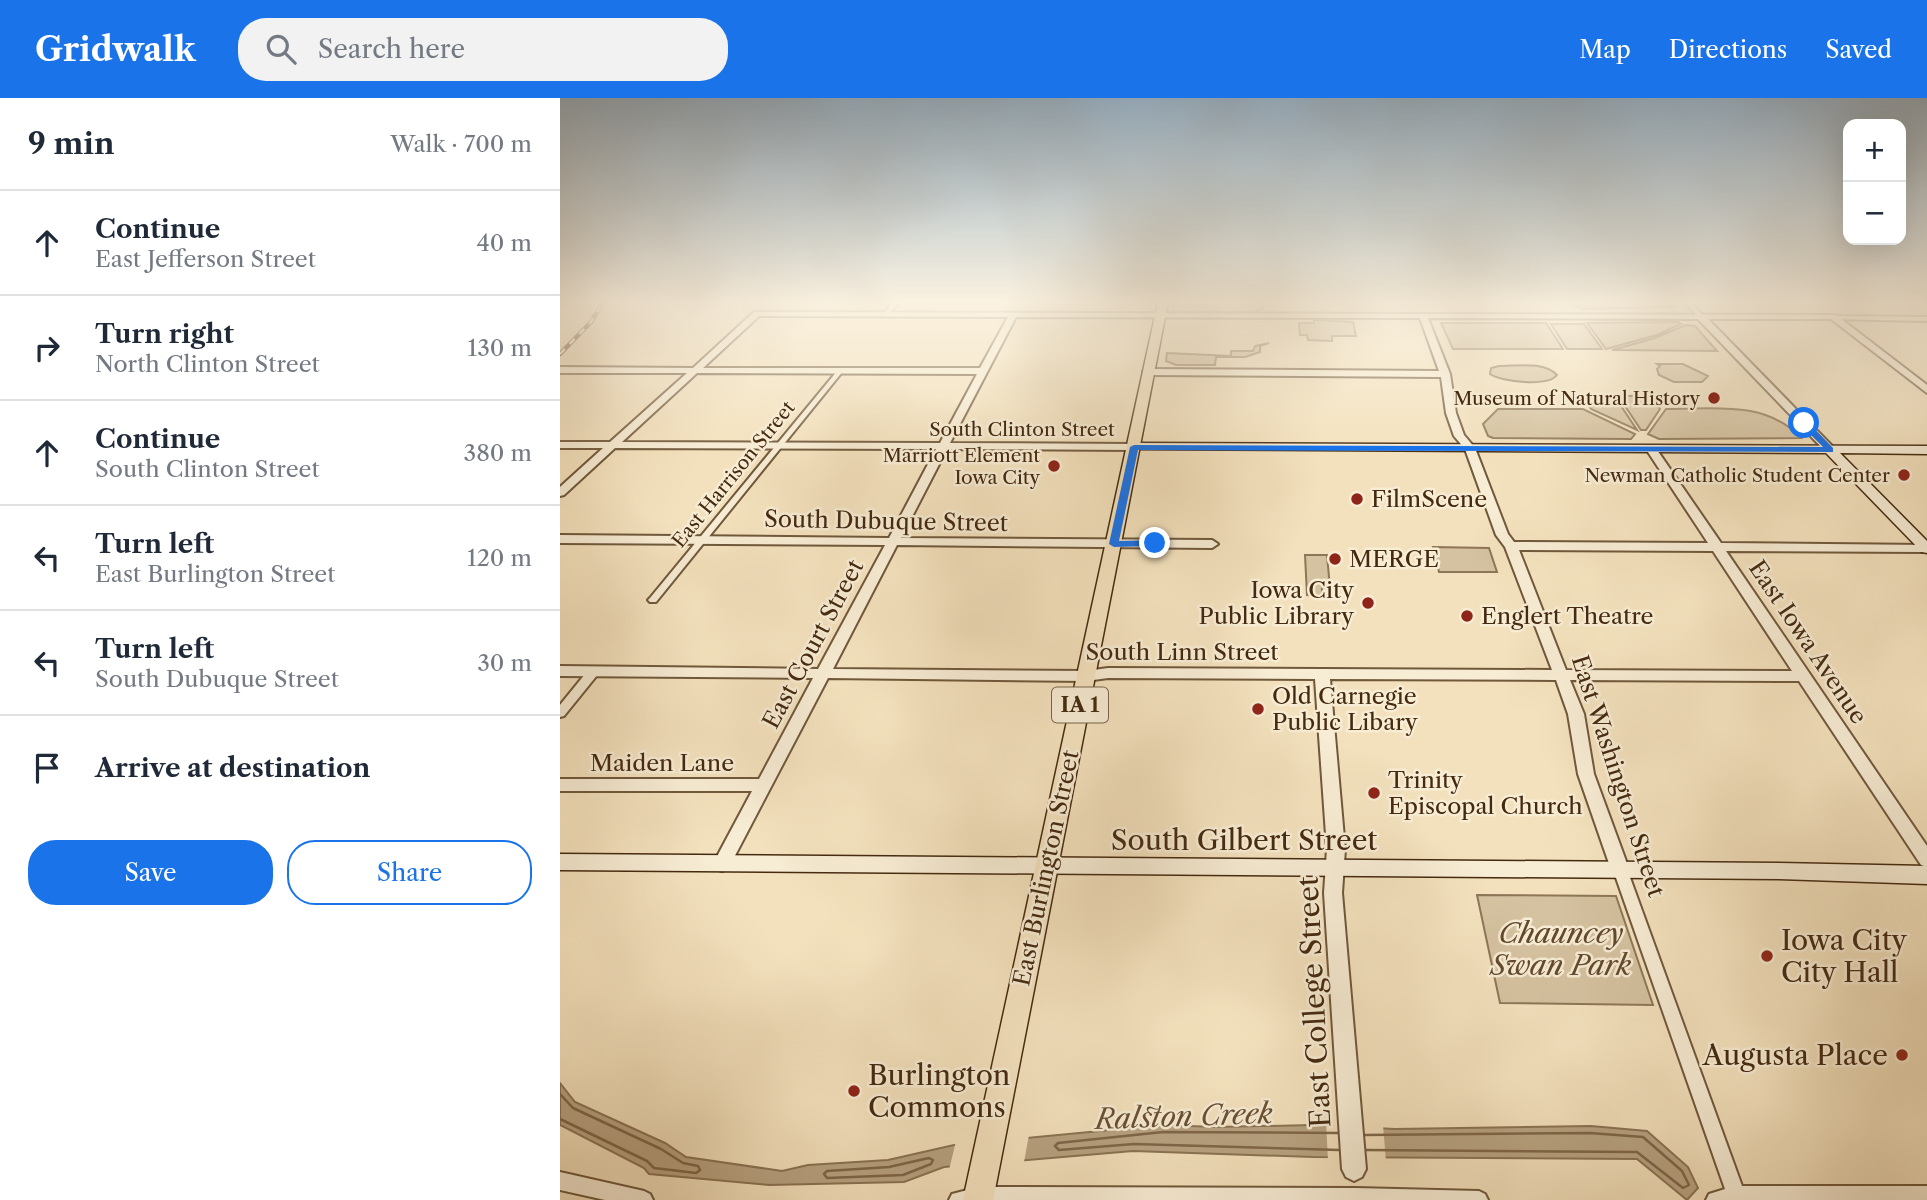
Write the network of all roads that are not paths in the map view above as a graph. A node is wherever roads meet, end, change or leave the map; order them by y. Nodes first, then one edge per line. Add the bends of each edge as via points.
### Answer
1 (713, 353) edge
2 (992, 353) edge
3 (1152, 353) edge
4 (1437, 353) edge
5 (1736, 353) edge
6 (1881, 353) edge
7 (560, 370) edge
8 (695, 370) junction
9 (840, 371) junction
10 (983, 371) junction
11 (1148, 372) junction
12 (1445, 374) junction
13 (1927, 390) edge
14 (560, 445) edge
15 (613, 445) junction
16 (779, 446) junction
17 (943, 446) junction
18 (1134, 447) junction
19 (1470, 448) junction
20 (1651, 449) junction
21 (1830, 450) junction
22 (1927, 450) edge
23 (560, 493) edge
24 (560, 539) edge
25 (702, 540) junction
26 (892, 543) junction
27 (1114, 544) junction
28 (1212, 544) dead end
29 (1511, 546) junction
30 (1716, 546) junction
31 (1926, 548) edge
32 (653, 600) dead end
33 (560, 671) edge
34 (594, 671) junction
35 (823, 673) junction
36 (1322, 675) junction
37 (1086, 676) junction
38 (1560, 676) junction
39 (1804, 677) junction
40 (560, 713) edge
41 (560, 785) edge
42 (764, 785) junction
43 (1927, 860) edge
44 (560, 862) edge
45 (722, 864) junction
46 (1046, 867) junction
47 (1336, 868) junction
48 (1621, 872) junction
49 (1927, 875) edge
50 (1354, 1170) joint
51 (560, 1181) edge
52 (975, 1192) edge
53 (1927, 1195) edge
54 (1356, 1198) edge
55 (1727, 1199) edge
56 (644, 1200) edge
57 (1479, 1200) edge

1 - 8 street
2 - 10 street, East Court Street
3 - 11 main road, IA 1
4 - 12 street, East Washington Street
5 - 21 street
6 - 13 street
7 - 8 street
8 - 9 street
8 - 15 street
9 - 10 street
9 - 16 street, East Harrison Street
10 - 17 street, East Court Street
11 - 12 street
11 - 18 main road, East Burlington Street / IA 1
12 - 19 street, East Washington Street via 1451,413 1461,440
14 - 15 street, South Clinton Street
15 - 16 street, South Clinton Street
15 - 23 street
16 - 17 street, South Clinton Street
16 - 25 street, East Harrison Street
17 - 18 street, South Clinton Street
17 - 26 street, East Court Street
18 - 19 main road, South Clinton Street
18 - 27 main road, East Burlington Street / IA 1
19 - 20 main road, South Clinton Street
19 - 29 street, East Washington Street via 1502,535
20 - 21 main road, South Clinton Street
20 - 30 street, East Iowa Avenue
21 - 22 main road, South Clinton Street
21 - 31 main road
24 - 25 street, South Dubuque Street
25 - 26 street, South Dubuque Street
25 - 32 street, East Harrison Street
26 - 27 street, South Dubuque Street
26 - 35 street, East Court Street
27 - 28 street, South Dubuque Street
27 - 37 main road, East Burlington Street / IA 1
29 - 30 street
29 - 38 street, East Washington Street
30 - 31 street
30 - 39 street, East Iowa Avenue
33 - 34 street, South Linn Street
34 - 35 street, South Linn Street
34 - 40 street
35 - 37 street, South Linn Street
35 - 42 street, East Court Street
36 - 37 street, South Linn Street
36 - 38 street, South Linn Street
36 - 47 street, East College Street
37 - 46 main road, East Burlington Street / IA 1
38 - 39 street, South Linn Street
38 - 48 street, East Washington Street via 1576,714 1586,774
39 - 43 street, East Iowa Avenue
41 - 42 street, Maiden Lane
42 - 45 street, East Court Street
44 - 45 main road, South Gilbert Street
45 - 46 main road, South Gilbert Street
46 - 47 main road, South Gilbert Street
46 - 52 main road, East Burlington Street / IA 1
47 - 48 main road, South Gilbert Street
47 - 50 street, East College Street
48 - 49 main road, South Gilbert Street
48 - 55 street, East Washington Street
50 - 54 street, East College Street
51 - 56 street
52 - 54 street
53 - 55 street
54 - 57 street

